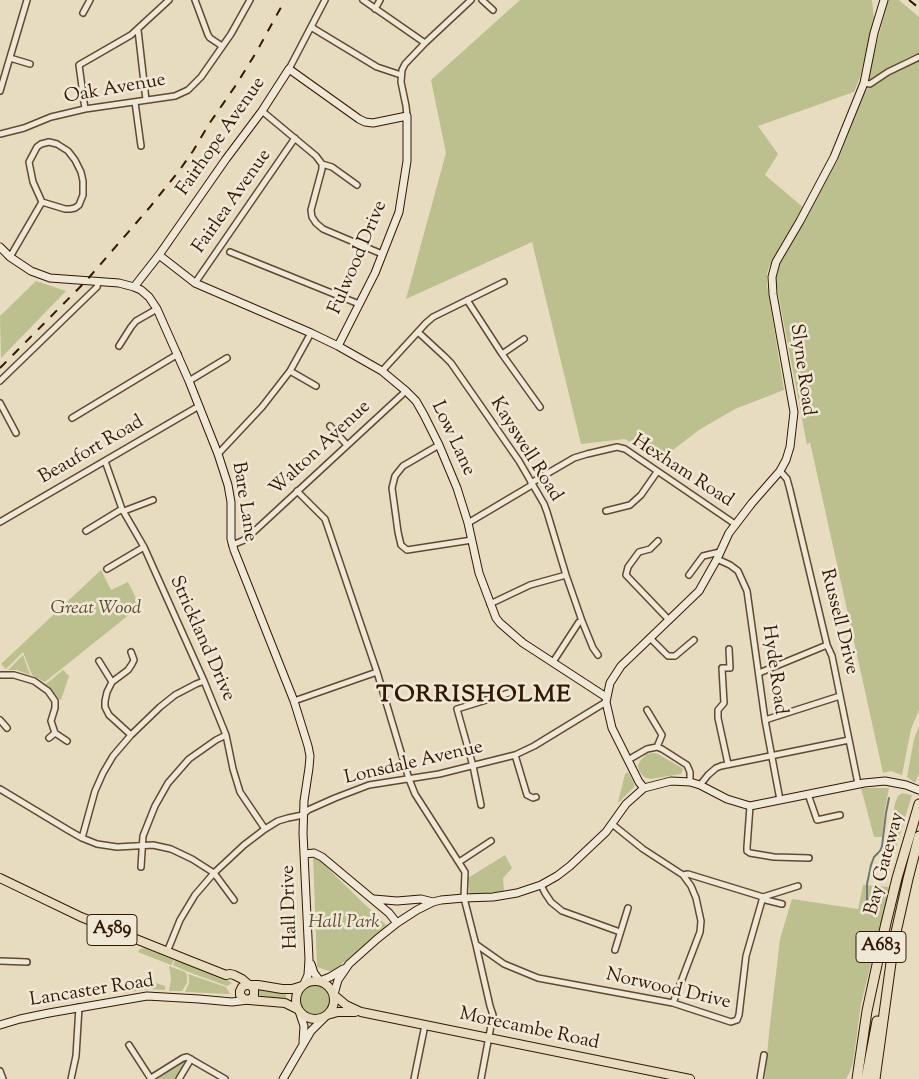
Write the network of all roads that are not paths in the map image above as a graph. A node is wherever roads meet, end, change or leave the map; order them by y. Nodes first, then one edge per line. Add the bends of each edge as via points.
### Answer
1 (27, 0) edge
2 (90, 0) edge
3 (170, 0) edge
4 (196, 0) edge
5 (250, 0) edge
6 (325, 0) edge
7 (363, 0) edge
8 (380, 0) edge
9 (471, 0) edge
10 (482, 0) edge
11 (884, 0) edge
12 (375, 8) junction
13 (494, 10) dead end
14 (83, 13) dead end
15 (311, 27) junction
16 (138, 30) junction
17 (425, 43) junction
18 (222, 46) junction
19 (919, 57) edge
20 (10, 58) junction
21 (30, 64) dead end
22 (289, 69) junction
23 (401, 74) junction
24 (864, 84) junction
25 (0, 91) edge
26 (146, 100) junction
27 (135, 102) junction
28 (85, 109) junction
29 (262, 110) junction
30 (407, 116) junction
31 (0, 134) edge
32 (296, 138) junction
33 (141, 146) dead end
34 (322, 164) junction
35 (357, 185) dead end
36 (42, 202) junction
37 (0, 247) edge
38 (230, 252) dead end
39 (382, 254) junction
40 (159, 255) junction
41 (10, 257) junction
42 (98, 282) junction
43 (503, 282) dead end
44 (195, 283) junction
45 (134, 286) junction
46 (467, 300) junction
47 (359, 304) junction
48 (157, 309) junction
49 (418, 332) junction
50 (311, 333) junction
51 (524, 339) dead end
52 (119, 346) dead end
53 (338, 346) junction
54 (178, 354) junction
55 (502, 354) junction
56 (227, 358) dead end
57 (290, 371) junction
58 (382, 371) junction
59 (189, 380) junction
60 (0, 381) edge
61 (316, 386) dead end
62 (406, 391) junction
63 (0, 403) edge
64 (199, 406) junction
65 (540, 407) dead end
66 (72, 418) dead end
67 (330, 426) dead end
68 (16, 433) dead end
69 (347, 445) junction
70 (439, 445) junction
71 (218, 454) junction
72 (104, 461) junction
73 (780, 471) junction
74 (657, 472) junction
75 (532, 484) junction
76 (297, 491) junction
77 (153, 500) dead end
78 (123, 510) junction
79 (606, 511) dead end
80 (0, 522) edge
81 (468, 523) junction
82 (735, 524) junction
83 (86, 531) dead end
84 (472, 540) junction
85 (658, 541) dead end
86 (232, 545) junction
87 (144, 547) junction
88 (718, 556) junction
89 (107, 569) dead end
90 (566, 575) junction
91 (689, 575) dead end
92 (490, 604) junction
93 (670, 620) junction
94 (582, 621) junction
95 (650, 638) junction
96 (694, 640) dead end
97 (827, 645) junction
98 (729, 649) dead end
99 (131, 652) dead end
100 (598, 655) dead end
101 (99, 661) dead end
102 (552, 662) junction
103 (376, 672) junction
104 (759, 673) junction
105 (0, 676) edge
106 (204, 681) junction
107 (112, 682) junction
108 (512, 692) dead end
109 (840, 696) junction
110 (606, 699) junction
111 (294, 701) junction
112 (647, 710) dead end
113 (0, 720) edge
114 (765, 720) junction
115 (7, 728) dead end
116 (55, 733) junction
117 (131, 735) junction
118 (226, 736) junction
119 (49, 738) dead end
120 (849, 740) junction
121 (67, 741) dead end
122 (657, 747) junction
123 (515, 755) junction
124 (772, 756) junction
125 (628, 760) junction
126 (728, 764) junction
127 (473, 766) junction
128 (409, 779) junction
129 (690, 782) junction
130 (858, 784) junction
131 (700, 785) junction
132 (644, 788) junction
133 (0, 789) edge
134 (917, 789) edge
135 (808, 794) junction
136 (536, 797) dead end
137 (780, 800) junction
138 (919, 804) edge
139 (481, 805) dead end
140 (750, 806) junction
141 (303, 815) junction
142 (840, 815) dead end
143 (612, 824) junction
144 (265, 829) junction
145 (919, 836) edge
146 (82, 838) junction
147 (491, 841) dead end
148 (143, 845) junction
149 (305, 854) junction
150 (808, 858) dead end
151 (459, 862) junction
152 (141, 867) dead end
153 (214, 873) junction
154 (683, 874) junction
155 (0, 878) edge
156 (541, 885) junction
157 (798, 886) dead end
158 (371, 898) junction
159 (464, 898) junction
160 (762, 898) junction
161 (234, 900) dead end
162 (433, 902) junction
163 (782, 904) dead end
164 (628, 908) dead end
165 (397, 923) junction
166 (620, 932) junction
167 (476, 945) junction
168 (615, 950) dead end
169 (167, 952) junction
170 (309, 959) junction
171 (0, 961) edge
172 (27, 962) dead end
173 (350, 964) junction
174 (226, 974) junction
175 (320, 981) junction
176 (888, 983) junction
177 (249, 985) junction
178 (303, 985) junction
179 (240, 991) junction
180 (334, 994) junction
181 (219, 1000) junction
182 (249, 1000) junction
183 (673, 1003) junction
184 (79, 1007) junction
185 (299, 1011) junction
186 (361, 1012) junction
187 (327, 1016) junction
188 (0, 1025) edge
189 (425, 1025) junction
190 (489, 1038) junction
191 (880, 1043) junction
192 (129, 1045) dead end
193 (300, 1052) junction
194 (764, 1055) dead end
195 (192, 1059) junction
196 (0, 1071) edge
197 (287, 1078) edge
198 (3, 1079) edge
199 (71, 1079) edge
200 (151, 1079) edge
201 (179, 1079) edge
202 (225, 1079) edge
203 (414, 1079) edge
204 (480, 1079) edge
205 (690, 1079) edge
206 (760, 1079) edge
207 (856, 1079) edge
208 (866, 1079) edge
209 (875, 1079) edge
210 (880, 1079) edge

1 - 20 street
2 - 14 street
3 - 16 street
4 - 18 street via 210,38
5 - 18 street, Oak Avenue
6 - 15 street, Fairhope Avenue
7 - 12 street
8 - 12 street
9 - 17 street
10 - 13 street
11 - 24 street, Slyne Road
12 - 17 street
15 - 22 street, Fairhope Avenue
15 - 23 street via 377,67
16 - 26 street
16 - 28 street via 78,65
17 - 23 street via 405,64
18 - 26 street, Oak Avenue via 202,77 188,90 175,96
19 - 24 street via 870,84
20 - 21 street
20 - 25 street
22 - 29 street, Fairhope Avenue
22 - 30 street via 365,122
23 - 30 street, Fulwood Drive
24 - 73 street, Slyne Road via 834,157 776,262 772,277 794,412 790,447
26 - 27 street, Oak Avenue
27 - 28 street, Oak Avenue
27 - 33 street
28 - 31 street, Oak Avenue
29 - 32 street
29 - 40 street, Fairhope Avenue
30 - 39 street, Fulwood Drive via 407,161 399,212
32 - 34 street
32 - 44 street, Fairlea Avenue
34 - 35 street via 332,167
34 - 39 street via 311,210 316,223
36 - 36 street via 29,162 37,147 49,142 64,148 75,160 81,172 83,196 79,205 70,209
36 - 41 street
37 - 41 street
38 - 47 street
39 - 47 street, Fulwood Drive
40 - 44 street, Low Lane
40 - 45 street, Fairhope Avenue
41 - 42 street via 31,271 50,278
42 - 45 street
42 - 60 street
43 - 46 street
44 - 50 street, Low Lane
45 - 48 street, Bare Lane
46 - 49 street via 433,317
46 - 55 street
47 - 53 street, Fulwood Drive
48 - 52 street via 136,322
48 - 54 street, Bare Lane
49 - 58 street
49 - 75 street, Kayswell Road via 451,364
50 - 53 street, Low Lane
50 - 57 street
51 - 55 street
53 - 58 street, Low Lane
54 - 59 street, Bare Lane
54 - 66 street
55 - 65 street
56 - 59 street
57 - 61 street
57 - 71 street
58 - 62 street, Low Lane
59 - 64 street, Bare Lane
62 - 69 street, Walton Avenue
62 - 70 street, Low Lane via 416,401
63 - 68 street
64 - 71 street, Bare Lane
64 - 72 street, Beaufort Road
67 - 69 street
69 - 76 street, Walton Avenue
70 - 81 street, Low Lane
70 - 84 street via 403,466 395,476 392,488 401,545 407,550
71 - 86 street, Bare Lane via 231,502
72 - 78 street, Strickland Drive
72 - 80 street, Beaufort Road
73 - 82 street, Slyne Road
73 - 97 street, Russell Drive via 790,490
74 - 75 street, Hexham Road via 625,449 617,447 574,458
74 - 79 street via 630,505
74 - 82 street, Hexham Road
75 - 81 street, Hexham Road
75 - 90 street, Kayswell Road via 547,512
76 - 86 street, Walton Avenue via 247,538
76 - 103 street via 325,519
77 - 78 street
78 - 83 street
78 - 87 street, Strickland Drive
81 - 84 street, Low Lane
82 - 88 street, Slyne Road
84 - 92 street, Low Lane
85 - 93 street via 650,549 639,552 626,575
86 - 111 street, Bare Lane
87 - 89 street
87 - 106 street, Strickland Drive
88 - 91 street via 704,556
88 - 93 street, Slyne Road via 699,591
88 - 104 street, Hyde Road via 738,572 747,591
90 - 92 street via 530,585
90 - 94 street, Kayswell Road
92 - 102 street, Low Lane via 500,623
93 - 95 street, Slyne Road
94 - 100 street, Kayswell Road
94 - 102 street
95 - 96 street via 668,656 675,656
95 - 110 street, Slyne Road via 617,670
97 - 104 street
97 - 109 street, Russell Drive
98 - 126 street via 730,668 722,668 724,703 718,710
99 - 107 street via 132,664
101 - 107 street
102 - 110 street, Low Lane
103 - 111 street
103 - 128 street
104 - 114 street, Hyde Road
105 - 116 street via 14,675 34,681 48,691 55,701 51,721
106 - 117 street via 175,695
106 - 118 street, Strickland Drive
107 - 117 street via 107,692 106,707 109,715
108 - 127 street via 457,709
109 - 114 street
109 - 120 street, Russell Drive
110 - 123 street, Lonsdale Avenue
110 - 125 street via 612,728
111 - 141 street, Bare Lane via 310,756
112 - 122 street via 662,736
113 - 115 street
114 - 124 street, Hyde Road
116 - 119 street
116 - 121 street
117 - 146 street via 103,773
118 - 144 street, Strickland Drive via 240,792
118 - 148 street via 189,759 168,783 155,806 143,836
120 - 124 street
120 - 130 street, Russell Drive
122 - 125 street
122 - 129 street via 687,765
123 - 127 street, Lonsdale Avenue
123 - 136 street via 526,795
124 - 126 street
124 - 137 street, Hyde Road
125 - 132 street
126 - 131 street via 712,771
127 - 128 street, Lonsdale Avenue
127 - 139 street
128 - 141 street, Lonsdale Avenue via 370,785 308,810
128 - 151 street via 415,794
129 - 131 street
129 - 132 street via 670,781
130 - 134 street via 885,781
130 - 135 street
131 - 140 street
132 - 143 street via 626,804
133 - 146 street
135 - 137 street
135 - 142 street via 817,820
137 - 140 street
138 - 207 highway, Bay Gateway / A683 via 886,923
140 - 150 street via 747,851 774,857
141 - 144 street, Lonsdale Avenue
141 - 149 street, Bare Lane
143 - 154 street via 643,850
143 - 156 street via 570,866
144 - 153 street, Lonsdale Avenue
145 - 176 highway, Bay Gateway / A683 via 898,922
146 - 148 street via 116,847
147 - 151 street
148 - 152 street
148 - 153 street via 171,849
149 - 158 street via 318,854
149 - 170 street, Hall Drive
151 - 159 street via 465,872
153 - 161 street
153 - 169 street, Lonsdale Avenue via 180,920
154 - 160 street
154 - 183 street via 696,898 701,921 700,932
155 - 169 main road, A589 via 81,917
156 - 159 street via 517,893
156 - 166 street via 551,902 562,911
157 - 160 street
158 - 162 street
158 - 165 street
159 - 162 street
159 - 167 street
160 - 163 street
160 - 183 street, Norwood Drive via 746,956 737,1020 731,1022
162 - 165 street
164 - 166 street
165 - 173 street
166 - 168 street
167 - 183 street, Norwood Drive via 504,964 538,978
167 - 190 street via 493,1015
169 - 174 main road, A589
170 - 175 street, Hall Drive
170 - 178 street, Hall Drive via 308,975
171 - 172 street
173 - 175 street
173 - 180 street via 338,980
174 - 177 main road, A589
174 - 179 main road via 237,983
175 - 178 main road, A589
175 - 180 main road via 328,985
176 - 191 highway, Bay Gateway / A683
176 - 208 highway via 881,996
177 - 178 main road, A589 via 282,990
177 - 179 main road
177 - 182 main road via 255,992
178 - 185 main road via 296,1000
179 - 181 street, Lancaster Road via 233,997
179 - 182 main road via 241,997
180 - 186 main road, Morecambe Road
180 - 187 main road via 334,1007
181 - 182 street, Lancaster Road
181 - 184 street, Lancaster Road via 147,996
182 - 185 main road, Lancaster Road via 285,1002
184 - 188 street, Lancaster Road
184 - 199 street
185 - 187 main road via 314,1020
185 - 193 street via 304,1029
186 - 187 main road, Morecambe Road
186 - 189 main road, Morecambe Road
187 - 193 street via 311,1031
189 - 190 main road, Morecambe Road
189 - 203 street
190 - 204 street
190 - 205 main road, Morecambe Road
191 - 209 highway, Bay Gateway / A683
191 - 210 highway
192 - 200 street
193 - 197 street
194 - 206 street
195 - 200 street via 183,1058
195 - 201 street
195 - 202 street
196 - 198 street

